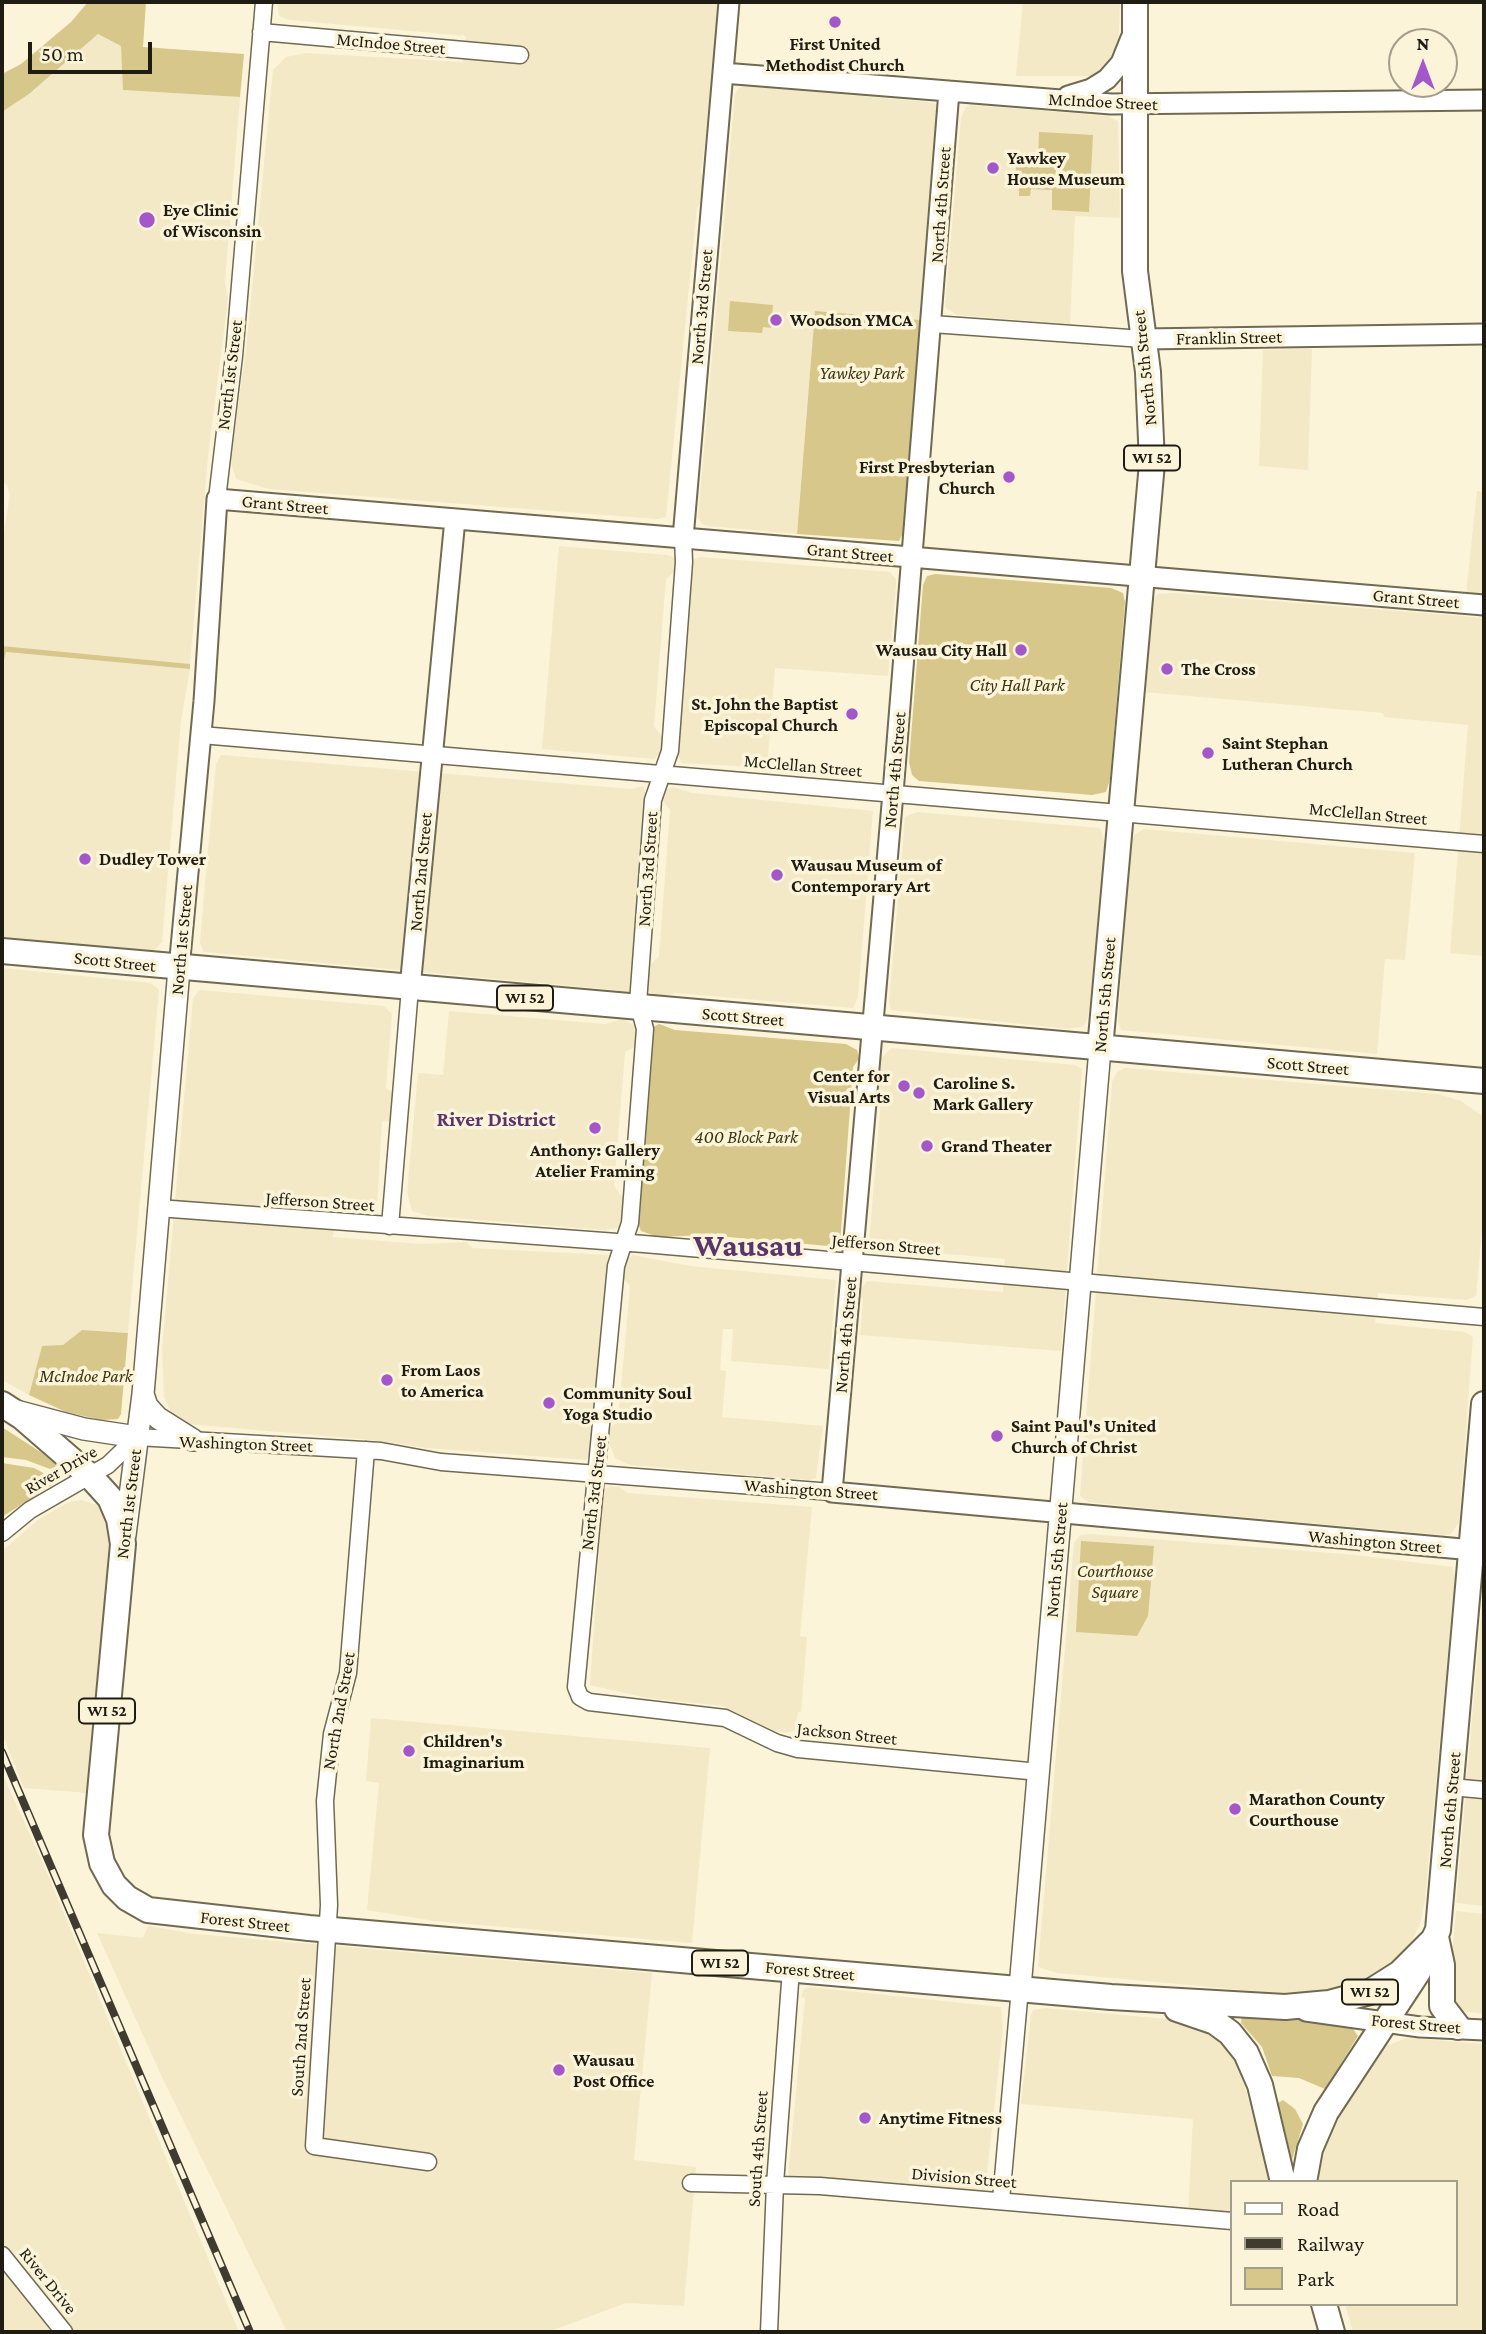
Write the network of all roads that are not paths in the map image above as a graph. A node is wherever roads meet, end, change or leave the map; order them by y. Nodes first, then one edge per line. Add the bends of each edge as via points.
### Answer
1 (264, 2) edge
2 (729, 2) edge
3 (1135, 14) edge
4 (261, 32) junction
5 (520, 55) dead end
6 (723, 73) junction
7 (949, 91) junction
8 (1049, 100) junction
9 (1484, 100) edge
10 (1135, 105) junction
11 (932, 324) junction
12 (1484, 334) edge
13 (1143, 339) junction
14 (217, 499) junction
15 (454, 519) junction
16 (683, 538) junction
17 (912, 559) junction
18 (1142, 576) junction
19 (1484, 605) edge
20 (201, 734) junction
21 (432, 754) junction
22 (664, 774) junction
23 (893, 793) junction
24 (1121, 812) junction
25 (1484, 844) edge
26 (2, 951) edge
27 (179, 968) junction
28 (410, 988) junction
29 (639, 1008) junction
30 (872, 1028) junction
31 (1100, 1049) junction
32 (1484, 1081) edge
33 (158, 1208) junction
34 (390, 1226) junction
35 (625, 1243) junction
36 (852, 1262) junction
37 (1081, 1283) junction
38 (1484, 1317) edge
39 (143, 1394) junction
40 (1484, 1404) edge
41 (8, 1407) edge
42 (137, 1437) junction
43 (193, 1440) junction
44 (366, 1450) junction
45 (597, 1475) junction
46 (90, 1476) junction
47 (832, 1492) junction
48 (1061, 1514) junction
49 (2, 1532) edge
50 (123, 1544) junction
51 (1478, 1551) edge
52 (578, 1692) joint
53 (1039, 1772) junction
54 (1451, 1787) junction
55 (1484, 1790) edge
56 (108, 1875) joint
57 (328, 1930) junction
58 (1436, 1937) junction
59 (791, 1969) junction
60 (1020, 1989) junction
61 (1111, 1997) junction
62 (1285, 2007) junction
63 (1386, 2022) junction
64 (1458, 2027) junction
65 (1484, 2030) edge
66 (428, 2162) dead end
67 (1283, 2180) edge
68 (1304, 2180) edge
69 (691, 2183) dead end
70 (775, 2184) junction
71 (1001, 2200) junction
72 (1230, 2221) edge
73 (2, 2255) edge
74 (1325, 2306) edge
75 (64, 2332) edge
76 (769, 2332) edge
77 (1332, 2332) edge

1 - 4 street, North 1st Street
2 - 6 street, North 3rd Street
3 - 8 street via 1121,63 1104,82
3 - 10 main road, North 5th Street / WI 52
4 - 5 street, McIndoe Street
4 - 14 street, North 1st Street via 234,356
6 - 7 street, McIndoe Street
6 - 16 street, North 3rd Street
7 - 8 street, McIndoe Street
7 - 11 street, North 4th Street
8 - 10 street, McIndoe Street
9 - 10 street, McIndoe Street
10 - 13 main road, North 5th Street / WI 52 via 1135,271
11 - 13 street, Franklin Street
11 - 17 street, North 4th Street
12 - 13 street, Franklin Street
13 - 18 main road, North 5th Street / WI 52 via 1152,463
14 - 15 street, Grant Street
14 - 20 street, North 1st Street
15 - 16 street, Grant Street
15 - 21 street, North 2nd Street
16 - 17 street, Grant Street
16 - 22 street, North 3rd Street via 671,740
17 - 18 street, Grant Street
17 - 23 street, North 4th Street
18 - 19 street, Grant Street
18 - 24 main road, North 5th Street / WI 52
20 - 21 street, McClellan Street
20 - 27 street, North 1st Street
21 - 22 street, McClellan Street
21 - 28 street, North 2nd Street
22 - 23 street, McClellan Street
22 - 29 street, North 3rd Street via 653,800
23 - 24 street, McClellan Street
23 - 30 street, North 4th Street
24 - 25 street, McClellan Street
24 - 31 main road, North 5th Street / WI 52
26 - 27 main road, Scott Street / WI 52
27 - 28 main road, Scott Street / WI 52
27 - 33 main road, North 1st Street
28 - 29 main road, Scott Street / WI 52
28 - 34 street, North 2nd Street
29 - 30 main road, Scott Street / WI 52
29 - 35 street, North 3rd Street via 645,1032
30 - 31 main road, Scott Street / WI 52
30 - 36 street, North 4th Street
31 - 32 main road, Scott Street
31 - 37 main road, North 5th Street
33 - 34 street, Jefferson Street
33 - 39 main road, North 1st Street
34 - 35 street, Jefferson Street
35 - 36 street, Jefferson Street
35 - 45 street, North 3rd Street via 615,1266
36 - 37 street, Jefferson Street
36 - 47 street, North 4th Street
37 - 38 street, Jefferson Street
37 - 48 main road, North 5th Street
39 - 42 main road, North 1st Street
39 - 43 main road via 158,1418
40 - 51 main road, North 6th Street
41 - 42 main road via 84,1429
41 - 46 main road, WI 52
42 - 43 street, Washington Street
42 - 46 street, River Drive via 121,1455
42 - 50 main road, North 1st Street
43 - 44 street, Washington Street
44 - 45 street, Washington Street via 441,1462
44 - 57 street, North 2nd Street via 348,1673 332,1734 326,1801
45 - 47 street, Washington Street
45 - 52 street, North 3rd Street via 591,1497 575,1676
46 - 49 street, River Drive via 30,1510
46 - 50 main road, WI 52 via 115,1508
47 - 48 street, Washington Street
48 - 51 street, Washington Street
48 - 53 main road, North 5th Street
50 - 56 main road, North 1st Street / WI 52 via 96,1819 98,1850
51 - 54 main road, North 6th Street
52 - 53 street, Jackson Street via 594,1704 725,1717 798,1749
53 - 60 main road, North 5th Street
54 - 55 street
54 - 58 main road, North 6th Street
56 - 57 main road, Forest Street / WI 52 via 127,1898 148,1910
57 - 59 main road, Forest Street / WI 52
57 - 66 street, South 2nd Street via 314,2146
58 - 62 main road, WI 52 via 1400,1973 1370,1992 1329,2003
58 - 63 main road, North 6th Street
58 - 64 main road via 1442,1965 1442,2006
59 - 60 main road, Forest Street / WI 52
59 - 70 street, South 4th Street
60 - 61 main road, Forest Street / WI 52
60 - 71 street
61 - 62 main road, Forest Street / WI 52
61 - 67 main road via 1203,2016 1234,2037 1258,2079
62 - 63 street, Forest Street
63 - 64 street, Forest Street
63 - 68 main road, North 6th Street via 1326,2112 1310,2149
64 - 65 street, Forest Street
69 - 70 street, Division Street
70 - 71 street, Division Street
70 - 76 street, South 4th Street
71 - 72 street, Division Street
73 - 75 street, River Drive
74 - 77 main road

